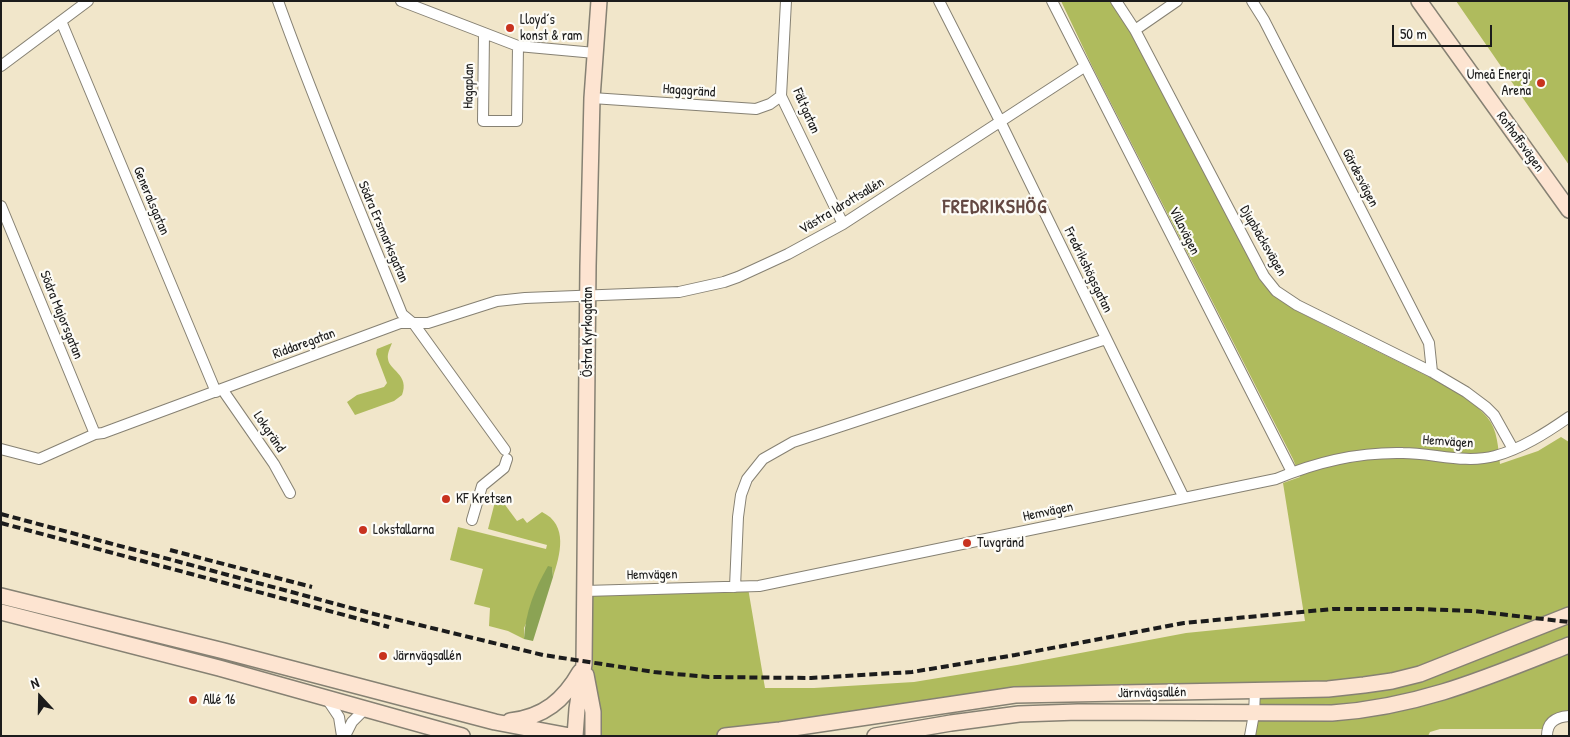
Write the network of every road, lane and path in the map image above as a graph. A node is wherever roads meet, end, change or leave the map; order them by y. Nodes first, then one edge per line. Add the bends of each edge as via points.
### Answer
1 (88, 1) edge
2 (278, 1) edge
3 (401, 1) edge
4 (599, 1) edge
5 (786, 1) edge
6 (939, 1) edge
7 (1052, 1) edge
8 (1116, 1) edge
9 (1177, 1) edge
10 (1252, 1) edge
11 (1419, 1) edge
12 (61, 21) junction
13 (1135, 30) junction
14 (484, 33) junction
15 (518, 46) junction
16 (595, 53) junction
17 (1, 66) edge
18 (1084, 67) junction
19 (781, 96) junction
20 (592, 98) junction
21 (1000, 121) junction
22 (1, 206) edge
23 (1569, 210) edge
24 (843, 224) junction
25 (588, 296) junction
26 (414, 324) junction
27 (1106, 339) junction
28 (1432, 372) junction
29 (219, 390) junction
30 (1569, 417) edge
31 (95, 434) junction
32 (1, 449) edge
33 (1513, 449) junction
34 (1292, 472) junction
35 (290, 493) dead end
36 (1184, 498) junction
37 (472, 520) dead end
38 (735, 587) junction
39 (585, 591) junction
40 (1, 596) edge
41 (1, 612) edge
42 (1569, 615) edge
43 (1569, 645) edge
44 (584, 664) junction
45 (1255, 691) junction
46 (327, 699) junction
47 (364, 710) junction
48 (1254, 714) junction
49 (1569, 716) edge
50 (495, 722) junction
51 (1547, 732) edge
52 (343, 736) edge
53 (462, 736) edge
54 (570, 736) edge
55 (576, 736) edge
56 (593, 736) edge
57 (725, 736) edge
58 (875, 736) edge
59 (1250, 736) edge

1 - 12 street
2 - 26 street, Södra Ersmarksgatan via 402,314
3 - 14 street
4 - 16 main road, Östra Kyrkogatan
5 - 19 street, Fältgatan
6 - 21 street, Fredrikshögsgatan
7 - 18 street, Villavägen
8 - 13 street, Djupbäcksvägen
9 - 13 street
10 - 28 street, Gärdesvägen via 1429,343
11 - 23 main road, Rothoffsvägen
12 - 17 street
12 - 29 street, Generalsgatan
13 - 28 street, Djupbäcksvägen via 1264,276 1276,291 1297,305
14 - 15 street
14 - 15 street, Hagaplan via 483,120 517,121
15 - 16 street
16 - 20 main road, Östra Kyrkogatan
18 - 21 street, Västra Idrottsallén
18 - 34 street, Villavägen
19 - 20 street, Hagagränd via 756,109
19 - 24 street, Fältgatan
20 - 25 main road, Östra Kyrkogatan
21 - 24 street, Västra Idrottsallén
21 - 27 street, Fredrikshögsgatan
22 - 31 street, Södra Majorsgatan
24 - 25 street, Västra Idrottsallén via 788,254 724,282 679,292
25 - 26 street, Riddaregatan via 496,301 428,323
25 - 39 main road, Östra Kyrkogatan
26 - 29 street, Riddaregatan via 400,323
26 - 37 street, Södra Ersmarksgatan via 506,454 504,468 482,486
27 - 36 street, Fredrikshögsgatan
27 - 38 street via 793,442 763,459 747,479 741,495
28 - 33 street, Djupbäcksvägen via 1486,407
29 - 31 street, Riddaregatan
29 - 35 street, Lokgränd via 274,464
30 - 33 street, Hemvägen
31 - 32 street, Riddaregatan via 39,459
33 - 34 street, Hemvägen via 1484,458 1404,453 1352,456
34 - 36 street, Hemvägen via 1276,479
36 - 38 street, Hemvägen via 759,586
38 - 39 street, Hemvägen
39 - 44 main road, Östra Kyrkogatan
40 - 50 main road via 224,650
41 - 46 main road
42 - 45 main road, Järnvägsallén via 1454,662 1392,681 1328,689
43 - 48 main road, Järnvägsallén via 1470,684 1416,701 1350,712
44 - 50 main road via 566,694 549,707 528,718
44 - 55 main road, Östra Kyrkogatan
44 - 56 main road, Östra Kyrkogatan via 593,712
45 - 48 street
45 - 57 main road, Järnvägsallén via 1015,695
46 - 47 main road
46 - 52 street via 339,717
47 - 52 street
47 - 53 main road
48 - 58 main road, Järnvägsallén via 1020,714
48 - 59 street
49 - 51 street via 1551,722
50 - 54 main road

